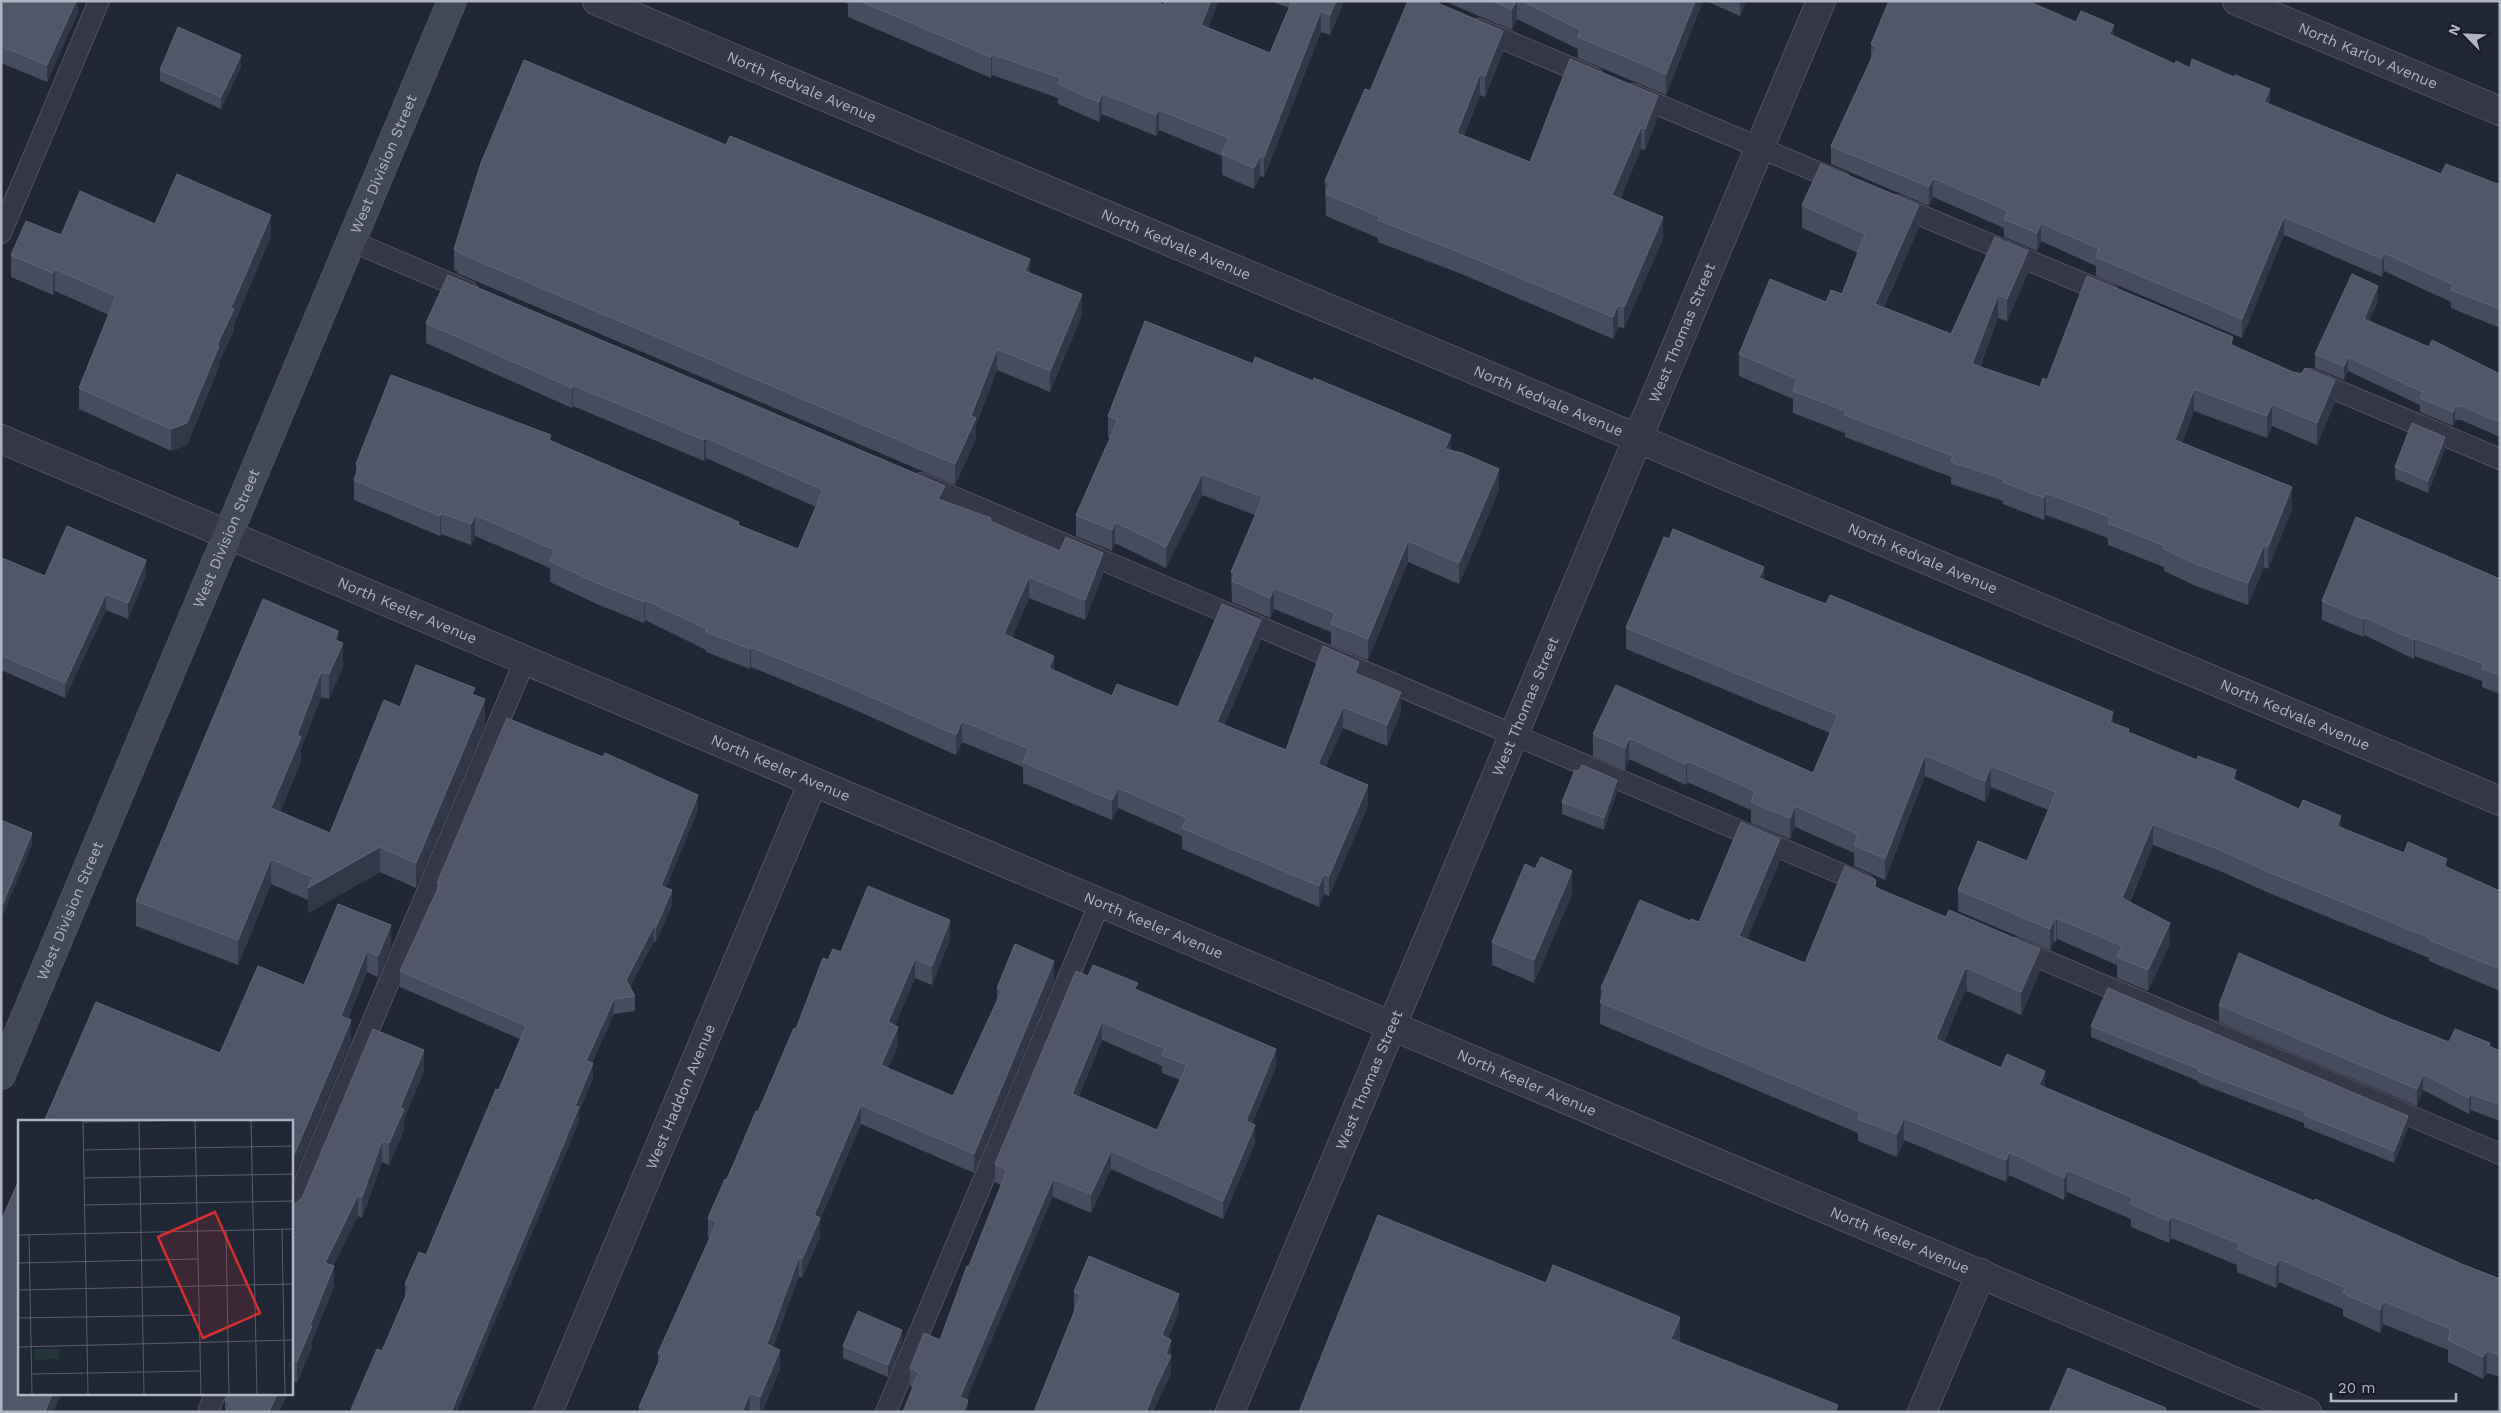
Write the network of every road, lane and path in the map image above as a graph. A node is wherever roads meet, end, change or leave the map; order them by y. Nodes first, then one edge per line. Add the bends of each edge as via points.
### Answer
1 (99, 1) edge
2 (452, 1) edge
3 (597, 1) edge
4 (1821, 1) edge
5 (2237, 1) edge
6 (1460, 21) edge
7 (2500, 111) edge
8 (1760, 148) junction
9 (1858, 189) edge
10 (1876, 197) edge
11 (1, 233) edge
12 (351, 241) junction
13 (484, 298) edge
14 (2124, 301) edge
15 (2289, 370) edge
16 (1, 439) edge
17 (1638, 439) junction
18 (2500, 459) edge
19 (906, 477) edge
20 (227, 535) junction
21 (525, 660) junction
22 (1514, 735) junction
23 (813, 782) junction
24 (2500, 801) edge
25 (1878, 890) edge
26 (1100, 902) junction
27 (1997, 940) edge
28 (1392, 1025) junction
29 (1, 1075) edge
30 (2500, 1154) edge
31 (292, 1212) edge
32 (1981, 1273) junction
33 (215, 1396) edge
34 (2268, 1404) edge
35 (208, 1412) edge
36 (548, 1412) edge
37 (886, 1412) edge
38 (1230, 1412) edge
39 (1922, 1412) edge
40 (2306, 1412) edge

1 - 11 lane
2 - 12 main road, West Division Street
3 - 17 street, North Kedvale Avenue
4 - 8 street, West Thomas Street
5 - 7 street, North Karlov Avenue
6 - 8 lane
8 - 9 lane
8 - 17 street, West Thomas Street
10 - 14 lane
12 - 13 lane
12 - 20 main road, West Division Street
15 - 18 lane
16 - 20 street, North Keeler Avenue
17 - 22 street, West Thomas Street
17 - 24 street, North Kedvale Avenue
19 - 22 lane
20 - 21 street, North Keeler Avenue
20 - 29 main road, West Division Street
21 - 23 street, North Keeler Avenue
21 - 31 lane
22 - 25 lane
22 - 28 street, West Thomas Street
23 - 26 street, North Keeler Avenue
23 - 36 street, West Haddon Avenue
26 - 28 street, North Keeler Avenue
26 - 37 lane
27 - 30 lane
28 - 32 street, North Keeler Avenue
28 - 38 street, West Thomas Street
32 - 34 street, North Keeler Avenue
32 - 39 street
33 - 35 lane
34 - 40 street, North Keeler Avenue

